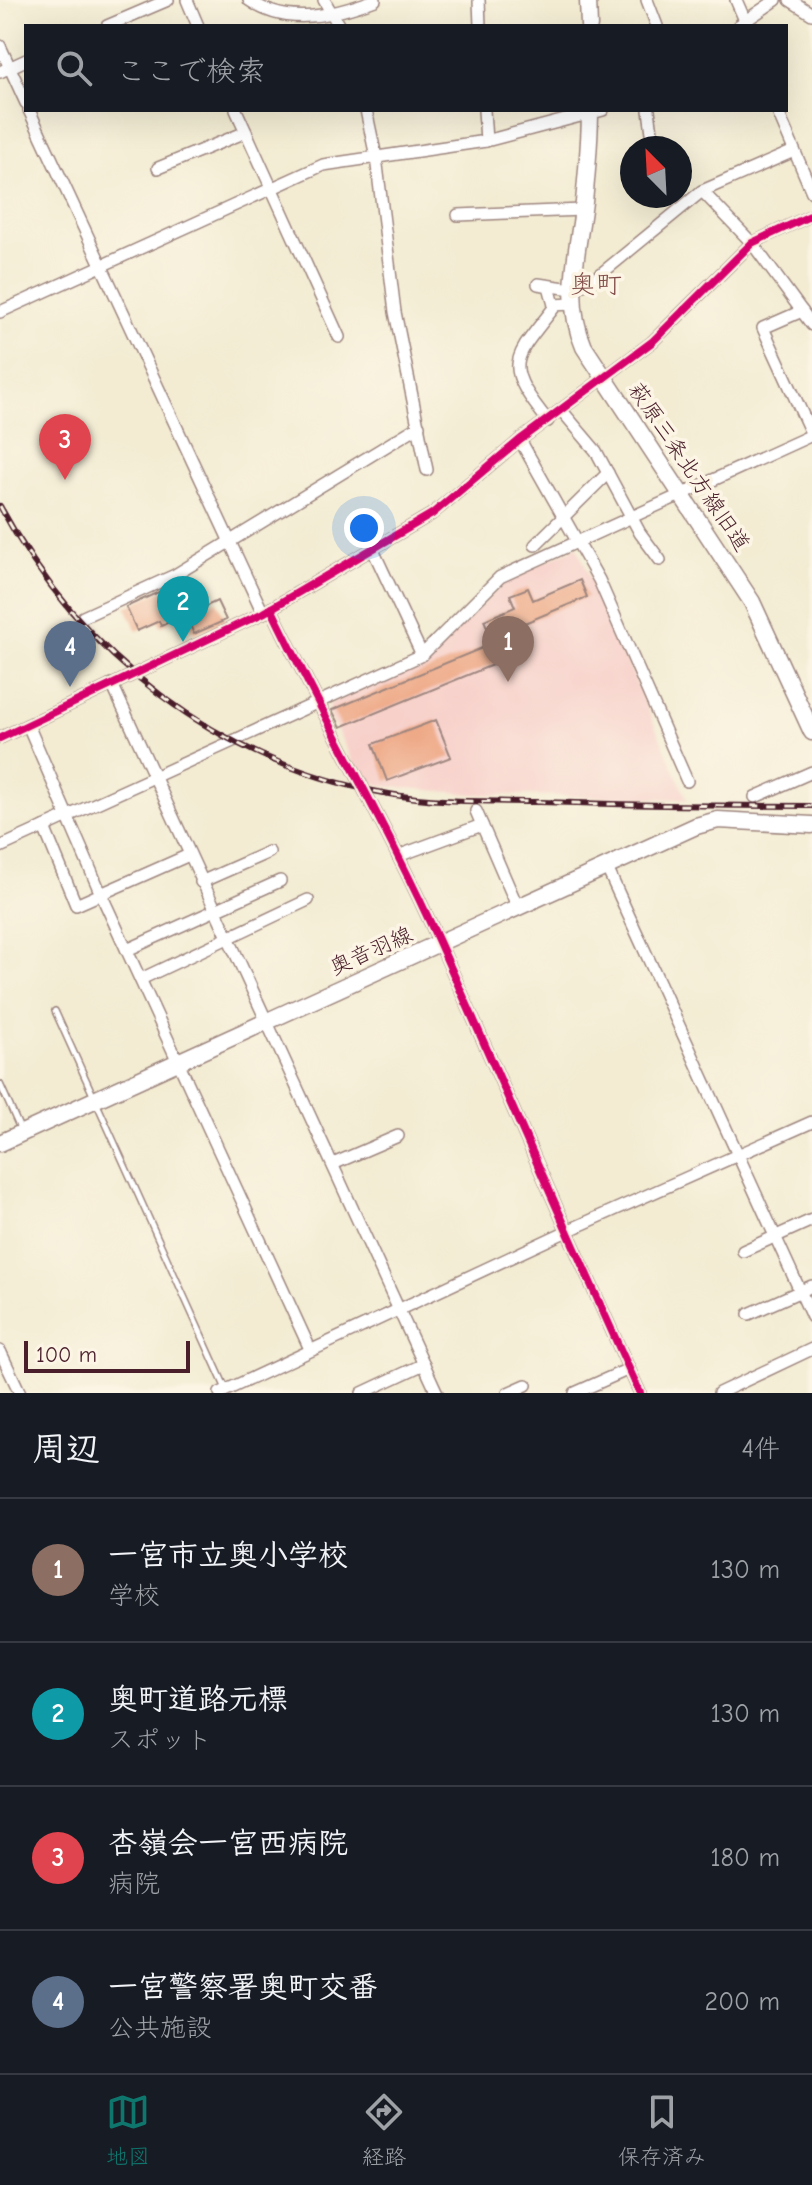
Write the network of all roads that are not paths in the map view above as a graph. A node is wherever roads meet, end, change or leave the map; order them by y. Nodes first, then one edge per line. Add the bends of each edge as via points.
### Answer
1 (168, 0) edge
2 (187, 0) edge
3 (249, 0) edge
4 (375, 0) edge
5 (479, 0) edge
6 (588, 0) edge
7 (647, 0) edge
8 (736, 0) edge
9 (776, 0) edge
10 (790, 0) edge
11 (327, 5) edge
12 (812, 14) edge
13 (112, 24) edge
14 (197, 24) edge
15 (338, 24) edge
16 (480, 24) edge
17 (589, 24) edge
18 (656, 24) edge
19 (744, 24) edge
20 (0, 46) edge
21 (24, 61) edge
22 (5, 70) edge
23 (24, 100) edge
24 (30, 112) edge
25 (237, 112) edge
26 (367, 112) edge
27 (484, 112) edge
28 (590, 112) edge
29 (594, 112) edge
30 (649, 112) edge
31 (778, 112) edge
32 (246, 132) junction
33 (652, 136) edge
34 (486, 141) junction
35 (794, 151) junction
36 (376, 157) junction
37 (158, 168) dead end
38 (273, 187) junction
39 (702, 191) junction
40 (812, 192) edge
41 (583, 210) junction
42 (458, 215) dead end
43 (812, 215) edge
44 (752, 243) junction
45 (101, 267) junction
46 (566, 299) junction
47 (802, 311) junction
48 (0, 312) edge
49 (812, 325) edge
50 (339, 337) dead end
51 (605, 379) junction
52 (563, 412) junction
53 (548, 421) junction
54 (419, 426) junction
55 (812, 435) edge
56 (520, 440) junction
57 (427, 470) dead end
58 (608, 473) junction
59 (682, 495) junction
60 (562, 516) junction
61 (633, 518) junction
62 (229, 541) junction
63 (578, 542) junction
64 (535, 545) dead end
65 (373, 550) junction
66 (660, 560) dead end
67 (267, 610) junction
68 (83, 617) dead end
69 (422, 655) junction
70 (112, 684) junction
71 (316, 702) junction
72 (28, 725) junction
73 (812, 732) edge
74 (0, 738) edge
75 (812, 772) edge
76 (154, 779) junction
77 (687, 781) dead end
78 (755, 797) dead end
79 (476, 811) dead end
80 (69, 816) junction
81 (482, 825) junction
82 (812, 825) edge
83 (44, 827) junction
84 (0, 847) edge
85 (269, 852) dead end
86 (189, 855) junction
87 (398, 856) junction
88 (607, 868) junction
89 (280, 881) dead end
90 (201, 882) junction
91 (101, 894) junction
92 (308, 900) dead end
93 (518, 908) junction
94 (215, 910) junction
95 (227, 937) junction
96 (440, 944) junction
97 (127, 950) junction
98 (141, 979) junction
99 (55, 1011) dead end
100 (266, 1021) junction
101 (179, 1061) junction
102 (0, 1084) edge
103 (93, 1100) junction
104 (812, 1122) edge
105 (22, 1133) junction
106 (398, 1136) dead end
107 (0, 1143) edge
108 (738, 1155) junction
109 (333, 1164) junction
110 (812, 1220) edge
111 (567, 1231) junction
112 (775, 1236) junction
113 (743, 1251) dead end
114 (806, 1289) edge
115 (398, 1308) junction
116 (749, 1314) dead end
117 (812, 1317) edge
118 (310, 1349) junction
119 (812, 1349) edge
120 (0, 1351) edge
121 (424, 1364) junction
122 (629, 1369) junction
123 (526, 1385) dead end
124 (225, 1392) edge
125 (20, 1393) edge
126 (362, 1393) edge
127 (437, 1393) edge
128 (508, 1393) edge
129 (575, 1393) edge
130 (640, 1393) edge
131 (719, 1393) edge

1 - 13 street
2 - 14 street
3 - 11 street via 273,13 303,19
4 - 11 street
5 - 16 street
6 - 17 main road
7 - 18 street
8 - 19 street
9 - 19 street
10 - 12 street
11 - 15 street
20 - 22 street
21 - 22 street
22 - 23 street
24 - 45 street
25 - 32 street
26 - 36 street
27 - 34 street
28 - 34 street
29 - 41 main road
30 - 33 street
31 - 35 street
32 - 37 street
32 - 38 street
34 - 36 street
35 - 39 street
35 - 40 street
36 - 38 street via 323,165
36 - 54 street via 391,288
38 - 45 street
38 - 50 street
39 - 44 street
39 - 46 street
41 - 42 street
41 - 46 main road
43 - 44 street, 萩原三条北方線旧道
44 - 47 street
44 - 51 street, 萩原三条北方線旧道 via 652,342
45 - 48 street
45 - 62 street
46 - 46 street via 543,285 549,297
46 - 51 main road via 579,336
46 - 53 street via 519,354 515,369 521,386
47 - 49 street
47 - 55 street via 763,328
51 - 52 street
51 - 59 main road, 萩原三条北方線旧道
52 - 53 street
52 - 58 street
53 - 56 street
54 - 57 street
54 - 62 street
55 - 59 street
56 - 60 street
56 - 65 street via 432,514
58 - 60 street
58 - 61 street
59 - 61 street
59 - 73 main road, 萩原三条北方線旧道 via 752,602
60 - 63 street
60 - 64 street
61 - 63 street
61 - 66 street
62 - 67 street
62 - 68 street via 175,575
63 - 69 street via 500,577
63 - 77 street
65 - 67 street
65 - 69 street
67 - 70 street
67 - 71 street
69 - 71 street
70 - 72 street
70 - 76 street
71 - 76 street
71 - 87 street
72 - 74 street
72 - 80 street
75 - 78 street
76 - 80 street
76 - 86 street
79 - 81 street
80 - 83 street
80 - 91 street
81 - 87 street
81 - 93 street
82 - 88 main road, 奥音羽線 via 718,820
83 - 84 street
83 - 91 street via 76,905
85 - 90 street
86 - 90 street
86 - 91 street
87 - 96 street
88 - 93 main road, 奥音羽線
88 - 108 street
89 - 94 street
90 - 94 street
91 - 97 street
92 - 95 street
93 - 96 main road, 奥音羽線
94 - 95 street
94 - 97 street
95 - 98 street
95 - 100 street
96 - 100 main road, 奥音羽線
96 - 111 street
97 - 98 street
98 - 101 street
99 - 103 lane
100 - 101 main road, 奥音羽線
100 - 109 street
101 - 103 main road, 奥音羽線
101 - 118 street
102 - 105 lane
103 - 105 main road, 奥音羽線
103 - 124 lane
104 - 108 street
105 - 107 main road, 奥音羽線
106 - 109 street
108 - 111 street
108 - 112 street
109 - 115 street
110 - 112 street
111 - 115 street
111 - 122 street
112 - 113 street
112 - 114 street
114 - 116 street
114 - 117 street
115 - 118 street
115 - 121 street
118 - 124 street
119 - 131 street
120 - 125 street
121 - 126 street
121 - 127 street
122 - 129 street
122 - 130 street
123 - 128 street

